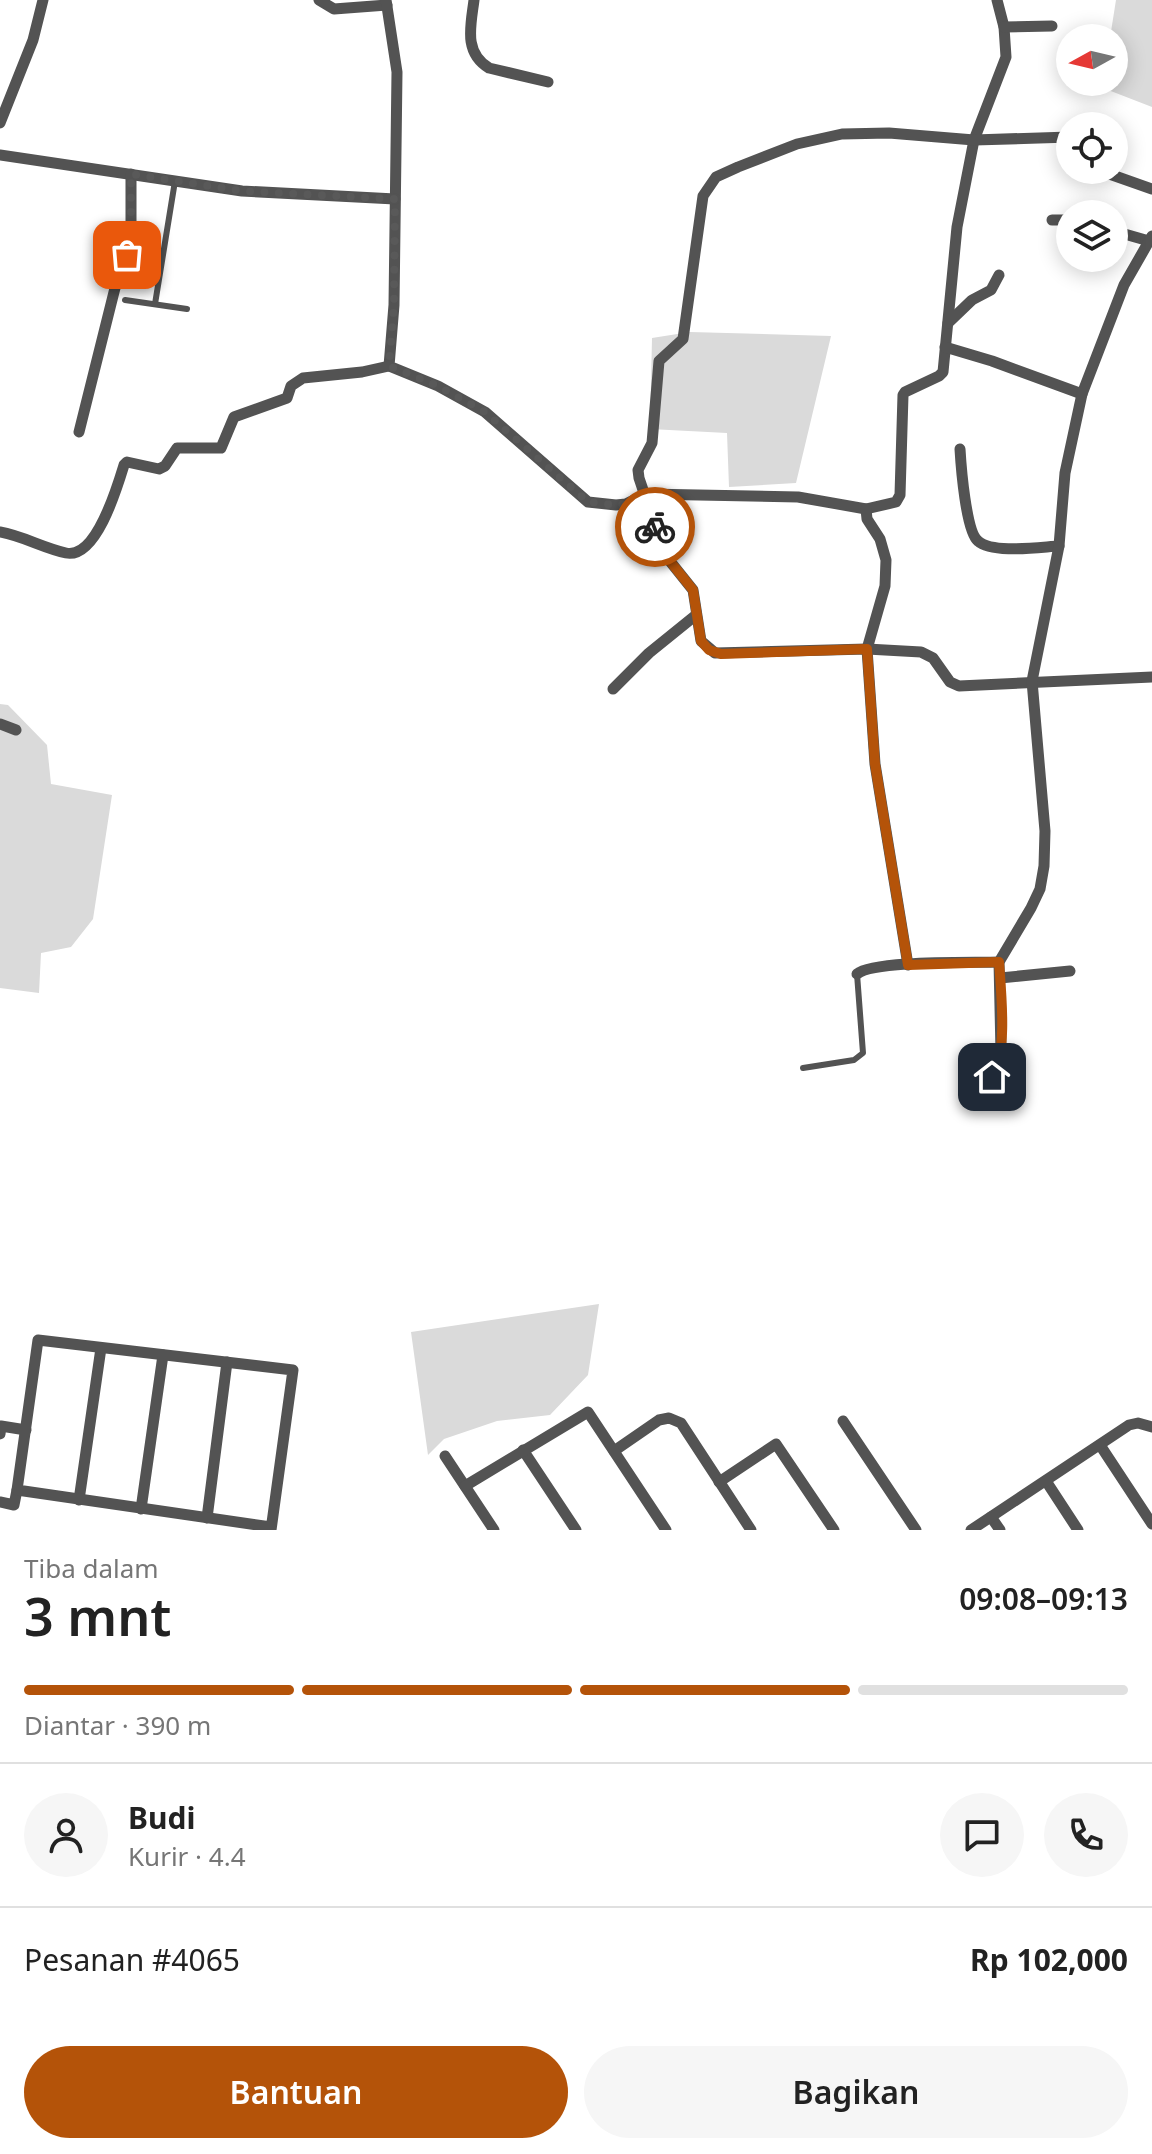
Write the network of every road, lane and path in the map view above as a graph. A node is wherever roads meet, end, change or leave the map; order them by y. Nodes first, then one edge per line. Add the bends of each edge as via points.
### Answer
1 (43, 0) edge
2 (319, 0) edge
3 (474, 0) edge
4 (997, 0) edge
5 (387, 3) edge
6 (1052, 26) dead end
7 (1004, 27) junction
8 (548, 82) dead end
9 (0, 123) edge
10 (1056, 137) edge
11 (974, 140) junction
12 (0, 155) edge
13 (131, 174) junction
14 (175, 181) junction
15 (1128, 181) edge
16 (1152, 189) edge
17 (395, 199) junction
18 (1052, 220) dead end
19 (1056, 220) edge
20 (1128, 234) edge
21 (1150, 239) edge
22 (999, 275) dead end
23 (125, 300) dead end
24 (155, 304) junction
25 (187, 309) dead end
26 (948, 323) junction
27 (945, 347) junction
28 (389, 366) junction
29 (1082, 394) junction
30 (79, 432) dead end
31 (960, 449) dead end
32 (646, 494) junction
33 (866, 509) junction
34 (0, 532) edge
35 (1059, 546) junction
36 (696, 615) junction
37 (867, 649) junction
38 (1152, 677) edge
39 (1032, 681) junction
40 (613, 689) dead end
41 (0, 724) edge
42 (16, 730) dead end
43 (999, 962) junction
44 (908, 965) junction
45 (1070, 971) dead end
46 (857, 974) joint
47 (1000, 978) junction
48 (803, 1068) dead end
49 (992, 1077) dead end
50 (101, 1348) junction
51 (163, 1355) junction
52 (227, 1362) junction
53 (843, 1421) dead end
54 (1152, 1427) edge
55 (26, 1430) junction
56 (0, 1434) edge
57 (1100, 1445) junction
58 (523, 1450) junction
59 (614, 1451) junction
60 (445, 1456) dead end
61 (1046, 1481) junction
62 (719, 1482) junction
63 (465, 1486) junction
64 (17, 1490) junction
65 (79, 1500) junction
66 (0, 1502) edge
67 (141, 1509) junction
68 (991, 1517) junction
69 (207, 1518) junction
70 (1152, 1524) edge
71 (271, 1528) edge
72 (494, 1530) edge
73 (576, 1530) edge
74 (666, 1530) edge
75 (751, 1530) edge
76 (834, 1530) edge
77 (916, 1530) edge
78 (971, 1530) edge
79 (1000, 1530) edge
80 (1078, 1530) edge

1 - 9 street
2 - 5 street via 334,9
3 - 8 street via 470,32 481,63
4 - 7 street
5 - 17 street via 397,72
6 - 7 street
7 - 11 street via 1006,57
10 - 11 street
11 - 26 street via 957,227
11 - 32 street via 842,134 797,144 716,177 703,196 683,339 659,361 652,443 638,470
12 - 13 street
13 - 14 street
13 - 30 street via 127,255
14 - 17 street via 254,192
14 - 24 lane
15 - 16 street
17 - 28 street
18 - 19 street
20 - 21 street
21 - 29 street via 1124,285
22 - 26 street via 991,290
23 - 24 lane
24 - 25 lane
26 - 27 street
27 - 29 street
27 - 33 street via 940,376 903,395 900,495 896,502
28 - 32 street via 485,412 588,502 626,504
28 - 34 street via 303,378 291,386 287,398 234,417 221,448 177,448 159,469 127,462 107,511 84,549 76,553
29 - 35 street via 1065,473
31 - 35 street via 974,538 1003,548
32 - 33 street via 798,497
32 - 36 street via 665,555 693,590
33 - 37 street via 886,560 885,586
35 - 39 street
36 - 37 street via 704,645 721,654
36 - 40 street
37 - 39 street via 926,653 953,685
37 - 44 street via 875,764
38 - 39 street
39 - 43 street via 1044,866 1040,889
41 - 42 street
43 - 44 street
43 - 47 street
44 - 46 street
45 - 47 street
46 - 48 lane via 863,1053 854,1060
47 - 49 street via 1001,1052
50 - 51 street
50 - 55 street via 38,1340
50 - 65 street
51 - 52 street
51 - 67 street
52 - 69 street
52 - 71 street via 293,1370
53 - 77 street
54 - 57 street via 1129,1425
55 - 56 street via 1,1426
55 - 64 street
57 - 61 street
57 - 70 street
58 - 59 street via 588,1412
58 - 63 street
58 - 73 street
59 - 62 street via 669,1418 681,1423
59 - 74 street
60 - 63 street
61 - 68 street
61 - 80 street
62 - 75 street
62 - 76 street via 776,1444
63 - 72 street
64 - 65 street
64 - 66 street via 14,1505
65 - 67 street
67 - 69 street
68 - 78 street
68 - 79 street
69 - 71 street

